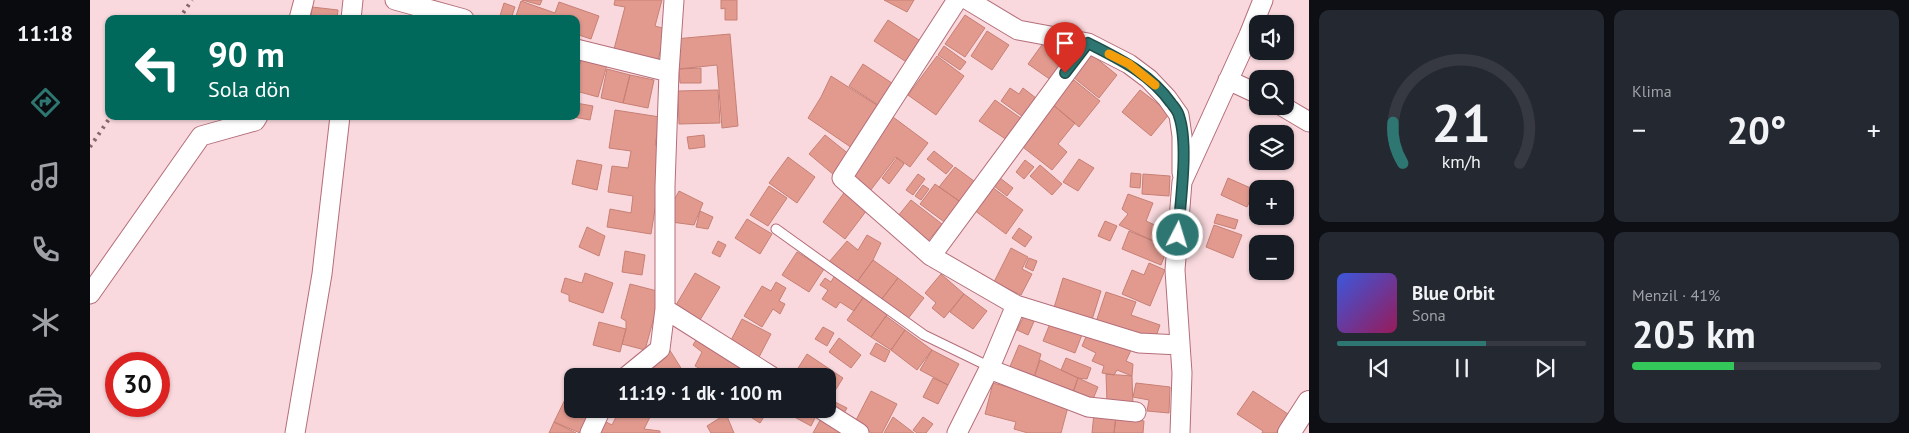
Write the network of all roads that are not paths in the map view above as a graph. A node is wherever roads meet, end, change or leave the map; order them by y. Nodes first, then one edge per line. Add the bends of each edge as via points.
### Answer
1 (304, 0) edge
2 (353, 0) edge
3 (395, 0) edge
4 (674, 0) edge
5 (957, 0) edge
6 (968, 0) edge
7 (1262, 0) edge
8 (300, 15) edge
9 (351, 15) edge
10 (449, 15) edge
11 (1088, 43) junction
12 (580, 50) edge
13 (669, 72) junction
14 (1228, 80) junction
15 (1249, 90) edge
16 (1294, 113) edge
17 (256, 120) edge
18 (340, 120) edge
19 (1309, 122) edge
20 (1182, 182) junction
21 (776, 229) dead end
22 (931, 256) junction
23 (90, 294) edge
24 (1016, 305) junction
25 (665, 309) junction
26 (1180, 345) junction
27 (637, 368) edge
28 (758, 368) edge
29 (989, 368) junction
30 (1309, 402) edge
31 (1136, 412) dead end
32 (597, 418) edge
33 (835, 418) edge
34 (295, 433) edge
35 (590, 433) edge
36 (859, 433) edge
37 (957, 433) edge
38 (1180, 433) edge
39 (1289, 433) edge

1 - 8 street
2 - 9 street
3 - 10 street
4 - 13 street
5 - 22 street via 842,178
6 - 11 street via 1018,30
7 - 14 street
11 - 20 street via 1129,64 1149,79 1179,115
11 - 22 street
12 - 13 street
13 - 25 street
14 - 15 street
14 - 20 street
16 - 19 street
17 - 23 street via 201,136
18 - 34 street via 322,274
20 - 26 street via 1175,270
21 - 29 lane via 924,335
22 - 24 street
24 - 26 street via 1138,343
24 - 29 street
25 - 27 street via 660,349
25 - 28 street
26 - 38 street
29 - 31 street via 1088,407
29 - 37 street
30 - 39 street
32 - 35 street
33 - 36 street

